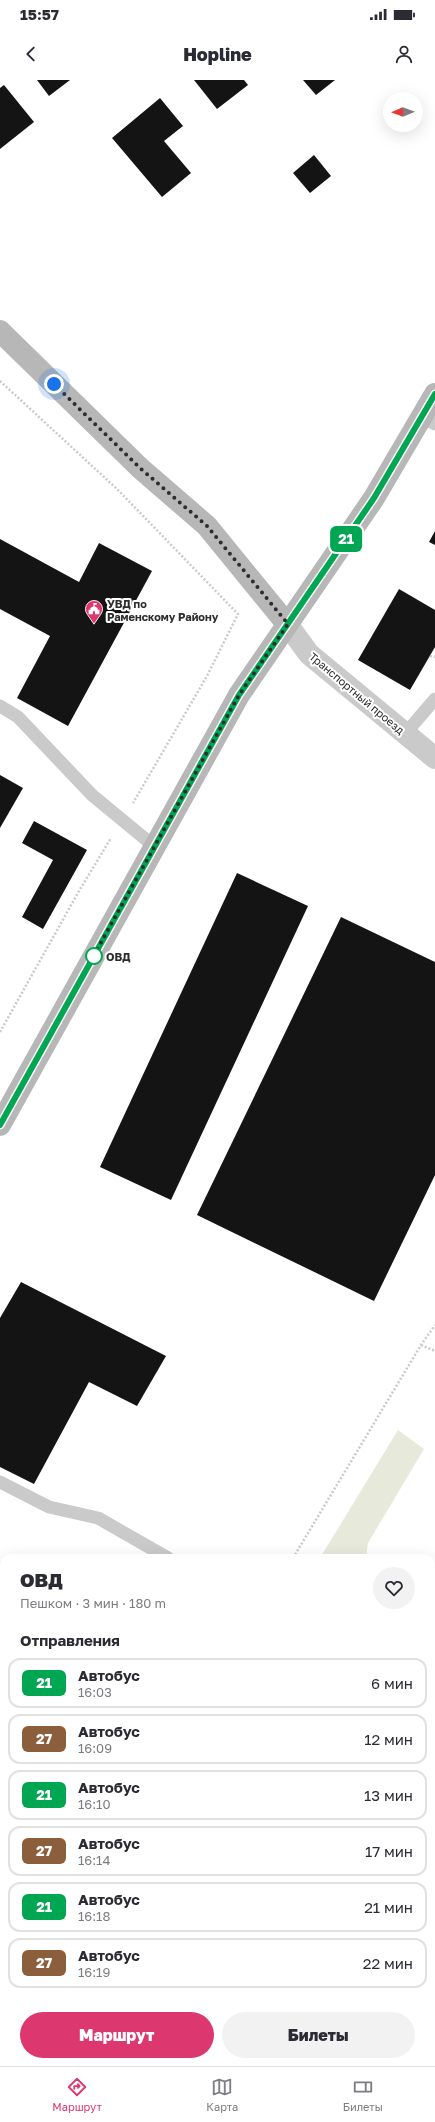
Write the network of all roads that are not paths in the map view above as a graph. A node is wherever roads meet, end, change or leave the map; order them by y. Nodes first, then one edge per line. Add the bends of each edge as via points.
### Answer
1 (0, 332) edge
2 (435, 394) edge
3 (428, 421) edge
4 (288, 624) junction
5 (435, 699) edge
6 (0, 706) edge
7 (405, 734) junction
8 (435, 758) edge
9 (155, 847) junction
10 (0, 1125) edge
11 (0, 1482) edge
12 (161, 1554) edge

1 - 4 main road, Транспортный проезд via 140,468 207,526
2 - 3 main road
3 - 4 main road
4 - 7 street, Транспортный проезд via 309,654 359,688
4 - 9 main road via 239,695
5 - 7 lane
6 - 9 lane via 18,717 92,795
7 - 8 street, Транспортный проезд
9 - 10 main road
11 - 12 lane via 49,1506 98,1518

